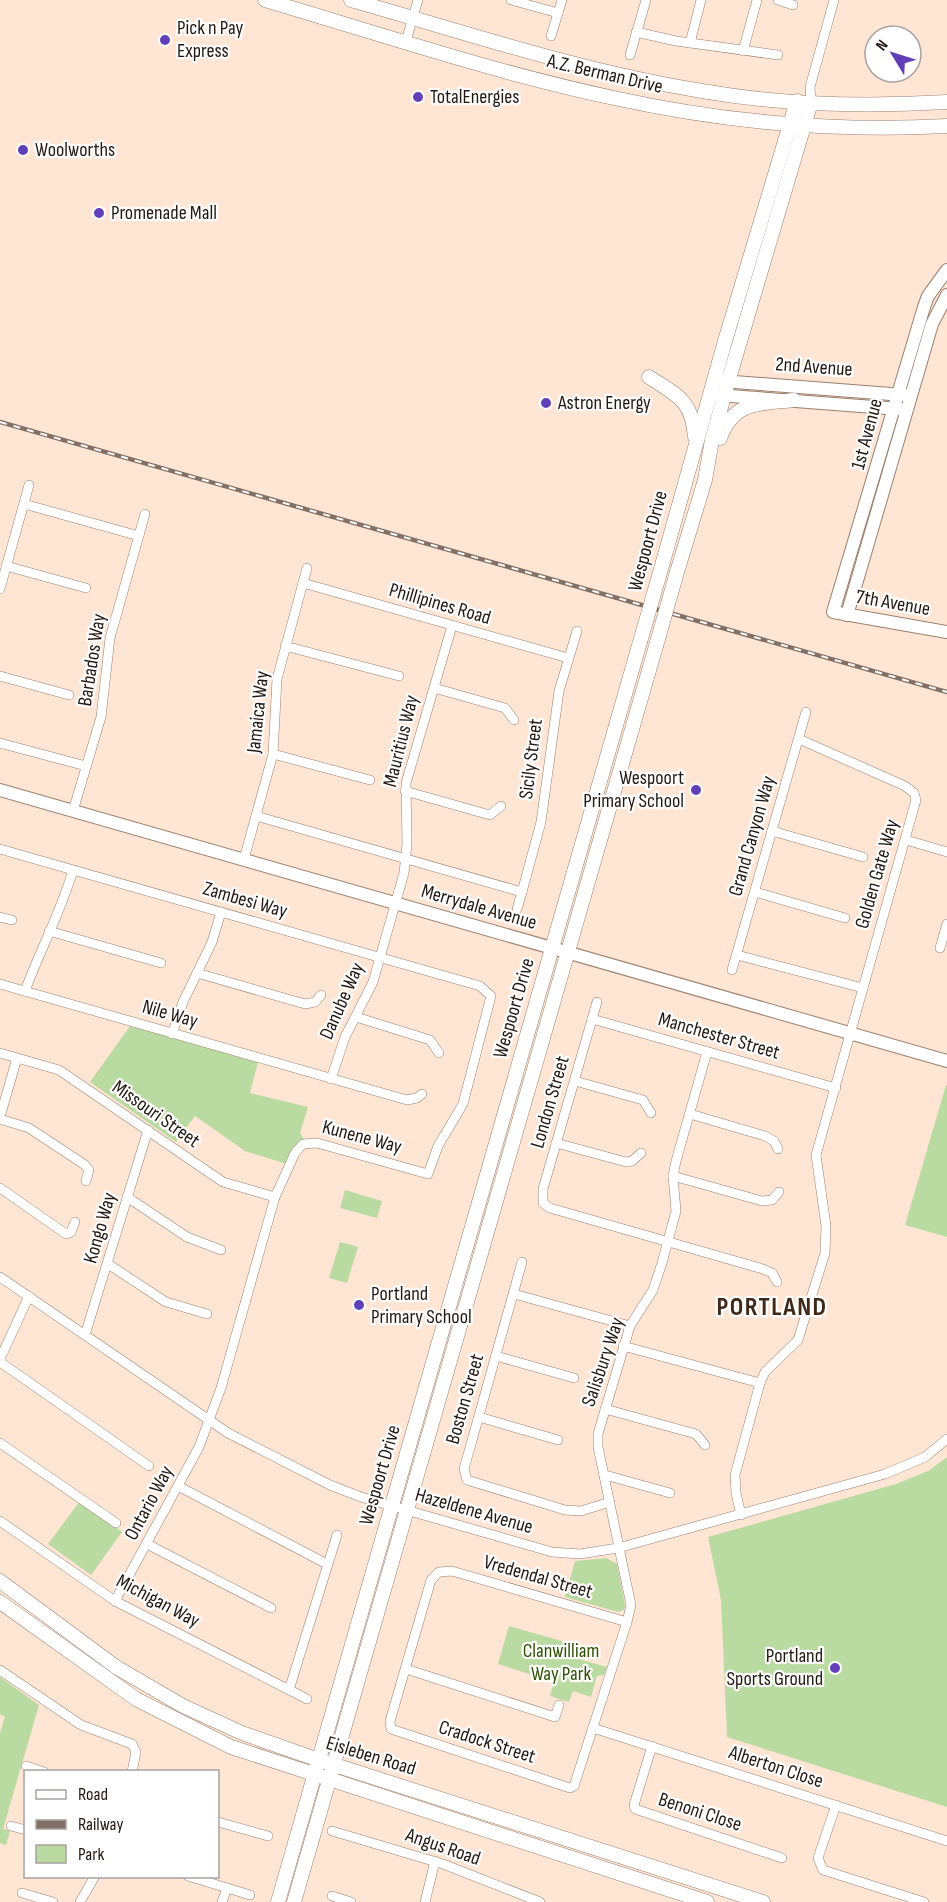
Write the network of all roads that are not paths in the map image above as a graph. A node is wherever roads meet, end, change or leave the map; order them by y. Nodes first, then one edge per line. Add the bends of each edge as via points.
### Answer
1 (265, 0) edge
2 (351, 0) edge
3 (418, 0) edge
4 (511, 0) edge
5 (562, 0) edge
6 (646, 0) edge
7 (701, 0) edge
8 (757, 0) edge
9 (778, 0) edge
10 (834, 0) edge
11 (793, 5) dead end
12 (558, 13) junction
13 (413, 17) junction
14 (636, 32) junction
15 (551, 36) dead end
16 (406, 41) junction
17 (690, 43) junction
18 (743, 51) junction
19 (630, 55) dead end
20 (778, 55) dead end
21 (804, 102) junction
22 (947, 102) edge
23 (789, 124) junction
24 (804, 125) junction
25 (947, 126) edge
26 (946, 274) edge
27 (947, 295) edge
28 (649, 377) dead end
29 (714, 380) junction
30 (728, 381) junction
31 (710, 394) junction
32 (898, 394) junction
33 (725, 396) junction
34 (911, 396) junction
35 (794, 400) junction
36 (894, 408) junction
37 (907, 410) junction
38 (696, 442) junction
39 (705, 480) junction
40 (29, 485) dead end
41 (24, 504) junction
42 (145, 514) dead end
43 (139, 536) junction
44 (6, 566) junction
45 (307, 568) dead end
46 (303, 583) junction
47 (86, 588) dead end
48 (0, 589) edge
49 (833, 612) joint
50 (847, 615) junction
51 (452, 626) junction
52 (577, 631) dead end
53 (947, 632) edge
54 (285, 646) junction
55 (568, 658) junction
56 (0, 676) edge
57 (399, 676) dead end
58 (434, 688) junction
59 (69, 695) dead end
60 (806, 712) dead end
61 (514, 720) dead end
62 (799, 739) junction
63 (0, 743) edge
64 (273, 754) junction
65 (86, 766) junction
66 (370, 780) dead end
67 (0, 789) edge
68 (405, 791) junction
69 (501, 807) dead end
70 (73, 810) junction
71 (256, 816) junction
72 (772, 831) junction
73 (906, 840) junction
74 (0, 849) edge
75 (947, 852) edge
76 (862, 857) dead end
77 (406, 859) junction
78 (244, 860) junction
79 (73, 870) junction
80 (522, 892) junction
81 (755, 892) junction
82 (396, 903) junction
83 (518, 909) dead end
84 (220, 912) junction
85 (0, 917) edge
86 (845, 918) dead end
87 (12, 920) dead end
88 (947, 924) edge
89 (49, 931) junction
90 (940, 948) dead end
91 (552, 949) junction
92 (568, 953) junction
93 (737, 955) junction
94 (380, 958) junction
95 (161, 963) dead end
96 (732, 970) dead end
97 (197, 973) junction
98 (0, 984) edge
99 (480, 986) joint
100 (863, 988) junction
101 (25, 991) junction
102 (321, 995) dead end
103 (597, 1002) dead end
104 (356, 1017) junction
105 (592, 1019) junction
106 (172, 1034) junction
107 (851, 1034) junction
108 (0, 1053) edge
109 (439, 1053) dead end
110 (708, 1053) junction
111 (17, 1058) junction
112 (947, 1061) edge
113 (331, 1079) junction
114 (574, 1081) junction
115 (836, 1088) junction
116 (422, 1094) dead end
117 (651, 1113) dead end
118 (690, 1114) junction
119 (0, 1118) edge
120 (148, 1130) junction
121 (556, 1143) junction
122 (778, 1149) dead end
123 (641, 1154) dead end
124 (673, 1176) junction
125 (86, 1181) dead end
126 (0, 1188) edge
127 (779, 1192) dead end
128 (127, 1197) junction
129 (275, 1197) junction
130 (75, 1222) dead end
131 (668, 1241) junction
132 (221, 1250) dead end
133 (522, 1262) dead end
134 (108, 1264) junction
135 (0, 1277) edge
136 (777, 1282) dead end
137 (514, 1294) junction
138 (29, 1296) junction
139 (207, 1314) dead end
140 (630, 1326) junction
141 (85, 1335) junction
142 (623, 1346) junction
143 (496, 1356) junction
144 (0, 1361) edge
145 (574, 1378) dead end
146 (760, 1383) junction
147 (605, 1409) junction
148 (479, 1417) junction
149 (209, 1421) junction
150 (947, 1439) edge
151 (558, 1440) dead end
152 (0, 1443) edge
153 (705, 1445) dead end
154 (148, 1466) dead end
155 (604, 1475) junction
156 (178, 1486) junction
157 (670, 1493) dead end
158 (610, 1502) junction
159 (398, 1508) junction
160 (741, 1515) junction
161 (0, 1521) edge
162 (116, 1523) dead end
163 (337, 1535) dead end
164 (147, 1544) junction
165 (618, 1548) junction
166 (327, 1564) junction
167 (0, 1581) edge
168 (115, 1601) junction
169 (0, 1602) edge
170 (271, 1608) dead end
171 (627, 1622) junction
172 (406, 1669) junction
173 (0, 1670) edge
174 (289, 1690) junction
175 (307, 1699) dead end
176 (559, 1705) dead end
177 (593, 1728) junction
178 (652, 1746) junction
179 (319, 1760) junction
180 (333, 1765) junction
181 (26, 1766) dead end
182 (38, 1770) edge
183 (132, 1770) edge
184 (315, 1776) junction
185 (329, 1781) junction
186 (573, 1787) joint
187 (836, 1805) junction
188 (219, 1822) edge
189 (12, 1826) dead end
190 (24, 1829) edge
191 (332, 1831) dead end
192 (268, 1836) dead end
193 (947, 1840) edge
194 (782, 1858) dead end
195 (435, 1861) junction
196 (94, 1878) edge
197 (194, 1878) edge
198 (226, 1888) junction
199 (22, 1893) dead end
200 (250, 1895) dead end
201 (332, 1896) dead end
202 (53, 1902) edge
203 (80, 1902) edge
204 (222, 1902) edge
205 (278, 1902) edge
206 (294, 1902) edge
207 (351, 1902) edge
208 (424, 1902) edge
209 (540, 1902) edge
210 (707, 1902) edge
211 (763, 1902) edge
212 (924, 1902) edge

1 - 16 main road, A.Z. Berman Drive
2 - 13 main road, A.Z. Berman Drive
3 - 13 street
4 - 12 street
5 - 12 street
6 - 14 street
7 - 17 street
8 - 18 street
9 - 11 street
10 - 21 street
12 - 15 street
13 - 16 street
13 - 21 main road, A.Z. Berman Drive via 616,74 704,92
14 - 17 street
14 - 19 street
16 - 23 main road, A.Z. Berman Drive via 614,98 726,118
17 - 18 street
18 - 20 street
21 - 22 main road, A.Z. Berman Drive
21 - 23 main road, Wespoort Drive
21 - 24 main road, Wespoort Drive
23 - 24 main road, A.Z. Berman Drive
23 - 29 main road, Wespoort Drive
24 - 25 main road, A.Z. Berman Drive
24 - 30 main road, Wespoort Drive
26 - 32 street, 1st Avenue via 928,296
27 - 34 street, 1st Avenue via 932,324
28 - 38 main road via 686,403 692,414
29 - 30 street, 2nd Avenue
29 - 31 main road, Wespoort Drive
30 - 32 street, 2nd Avenue
30 - 33 main road, Wespoort Drive
31 - 33 street, 2nd Avenue
31 - 38 main road, Wespoort Drive
32 - 34 street, 2nd Avenue
32 - 36 street, 1st Avenue
33 - 35 street, 2nd Avenue
33 - 39 main road, Wespoort Drive
34 - 37 street, 1st Avenue
35 - 36 street, 2nd Avenue
35 - 39 main road via 749,406 731,416
36 - 37 street, 2nd Avenue
36 - 49 street, 1st Avenue
37 - 50 street, 1st Avenue
38 - 91 main road, Wespoort Drive, bridge
39 - 92 main road, Wespoort Drive, bridge
40 - 41 street
41 - 43 street
41 - 44 street
42 - 43 street, Barbados Way
43 - 65 street, Barbados Way via 110,638 103,708
44 - 47 street
44 - 48 street
45 - 46 street, Jamaica Way
46 - 51 street, Phillipines Road
46 - 54 street, Jamaica Way
49 - 50 street, 7th Avenue
50 - 53 street, 7th Avenue
51 - 55 street, Phillipines Road
51 - 58 street, Mauritius Way
52 - 55 street, Sicily Street
54 - 57 street
54 - 64 street, Jamaica Way via 277,679
55 - 80 street, Sicily Street via 556,706 541,822
56 - 59 street
58 - 61 street via 505,708
58 - 68 street, Mauritius Way
60 - 62 street, Grand Canyon Way
62 - 72 street, Grand Canyon Way
62 - 73 street, Golden Gate Way via 911,790 916,802
63 - 65 street
64 - 66 street
64 - 71 street, Jamaica Way
65 - 70 street, Barbados Way
67 - 70 street, Merrydale Avenue
68 - 69 street via 490,816
68 - 77 street, Mauritius Way
70 - 78 street, Merrydale Avenue
71 - 77 street
71 - 78 street, Jamaica Way
72 - 76 street
72 - 81 street, Grand Canyon Way
73 - 75 street
73 - 100 street, Golden Gate Way
74 - 79 street, Zambesi Way
77 - 80 street
77 - 82 street, Mauritius Way
78 - 82 street, Merrydale Avenue
79 - 84 street, Zambesi Way
79 - 89 street via 64,902
80 - 83 street, Sicily Street
81 - 86 street
81 - 93 street, Grand Canyon Way
82 - 91 street, Merrydale Avenue
82 - 94 street, Danube Way
84 - 94 street, Zambesi Way
84 - 97 street via 212,942
85 - 87 street
88 - 90 street
89 - 95 street
89 - 101 street
91 - 92 street, Merrydale Avenue
91 - 159 main road, Wespoort Drive
92 - 107 street, Merrydale Avenue
92 - 159 main road, Wespoort Drive
93 - 96 street, Grand Canyon Way
93 - 100 street
94 - 99 street, Zambesi Way
94 - 104 street, Danube Way
97 - 102 street via 305,1004 315,1002
97 - 106 street
98 - 101 street, Nile Way
99 - 129 street, Kunene Way via 491,996 463,1104 438,1146 428,1174 303,1143
100 - 107 street, Golden Gate Way
101 - 106 street, Nile Way
103 - 105 street, London Street
104 - 109 street via 424,1038
104 - 113 street, Danube Way via 339,1050
105 - 110 street, Manchester Street
105 - 114 street, London Street
106 - 113 street, Nile Way
107 - 112 street, Merrydale Avenue
107 - 115 street, Golden Gate Way
108 - 111 street, Missouri Street
110 - 115 street, Manchester Street
110 - 118 street, Salisbury Way
111 - 119 street
111 - 120 street, Missouri Street via 65,1073
113 - 116 street, Nile Way via 407,1100
114 - 117 street via 643,1100
114 - 121 street, London Street
115 - 146 street, Golden Gate Way via 816,1155 826,1226 825,1253 798,1340 765,1372
118 - 122 street via 765,1136
118 - 124 street, Salisbury Way
119 - 125 street via 29,1128 85,1165 89,1170
120 - 128 street, Kongo Way
120 - 129 street, Missouri Street via 223,1182
121 - 123 street via 626,1162
121 - 131 street, London Street via 541,1198 543,1203
124 - 127 street via 762,1201 772,1200
124 - 131 street, Salisbury Way via 676,1210
126 - 130 street via 66,1234
128 - 132 street via 188,1237
128 - 134 street, Kongo Way
129 - 149 street, Kunene Way
131 - 136 street via 763,1269 772,1273
131 - 140 street, Salisbury Way via 653,1290
133 - 137 street, Boston Street
134 - 139 street via 166,1302
134 - 141 street, Kongo Way
135 - 138 street, Hazeldene Avenue
137 - 140 street
137 - 143 street, Boston Street
138 - 141 street, Hazeldene Avenue
138 - 144 street
140 - 142 street, Salisbury Way
141 - 149 street, Hazeldene Avenue
142 - 146 street
142 - 147 street, Salisbury Way
143 - 145 street
143 - 148 street, Boston Street
144 - 154 street
146 - 160 street via 735,1475
147 - 153 street via 696,1434
147 - 155 street, Salisbury Way via 598,1440
148 - 151 street
148 - 158 street, Boston Street via 464,1469 467,1480 574,1511
149 - 156 street, Ontario Way
149 - 159 street, Hazeldene Avenue via 330,1485
150 - 160 street, Hazeldene Avenue via 908,1467
152 - 162 street
155 - 157 street
155 - 158 street, Salisbury Way
156 - 164 street, Ontario Way
156 - 166 street
158 - 165 street, Salisbury Way
159 - 165 street, Hazeldene Avenue via 552,1552 580,1554
159 - 179 main road, Wespoort Drive
159 - 180 main road, Wespoort Drive
160 - 165 street, Hazeldene Avenue
161 - 168 street, Michigan Way
163 - 166 street
164 - 168 street, Ontario Way
164 - 170 street
165 - 171 street, Salisbury Way via 631,1605
166 - 174 street
167 - 179 main road, Eisleben Road via 154,1690 222,1725
168 - 174 street, Michigan Way
169 - 184 main road, Eisleben Road via 97,1674 152,1708 231,1747
171 - 172 street, Vredendal Street via 452,1571 439,1572 431,1580
171 - 177 street, Salisbury Way
172 - 176 street via 555,1716
172 - 186 street, Cradock Street via 390,1720 391,1729
173 - 183 street via 81,1725 132,1744 136,1752
174 - 175 street, Michigan Way
177 - 178 street, Alberton Close
177 - 186 street, Salisbury Way
178 - 187 street, Alberton Close
178 - 194 street, Benoni Close via 635,1809
179 - 180 main road, Eisleben Road
179 - 184 main road, Wespoort Drive
180 - 185 main road, Wespoort Drive
180 - 211 main road, Eisleben Road
181 - 182 street
184 - 185 main road, Eisleben Road
184 - 205 main road, Wespoort Drive
185 - 206 main road, Wespoort Drive
185 - 210 main road, Eisleben Road
187 - 193 street, Alberton Close
187 - 212 street via 818,1858 823,1870
188 - 192 street
189 - 190 street
191 - 195 street, Angus Road
195 - 208 street
195 - 209 street, Angus Road
196 - 203 street
197 - 198 street
198 - 200 street
198 - 204 street
199 - 202 street
201 - 207 street

